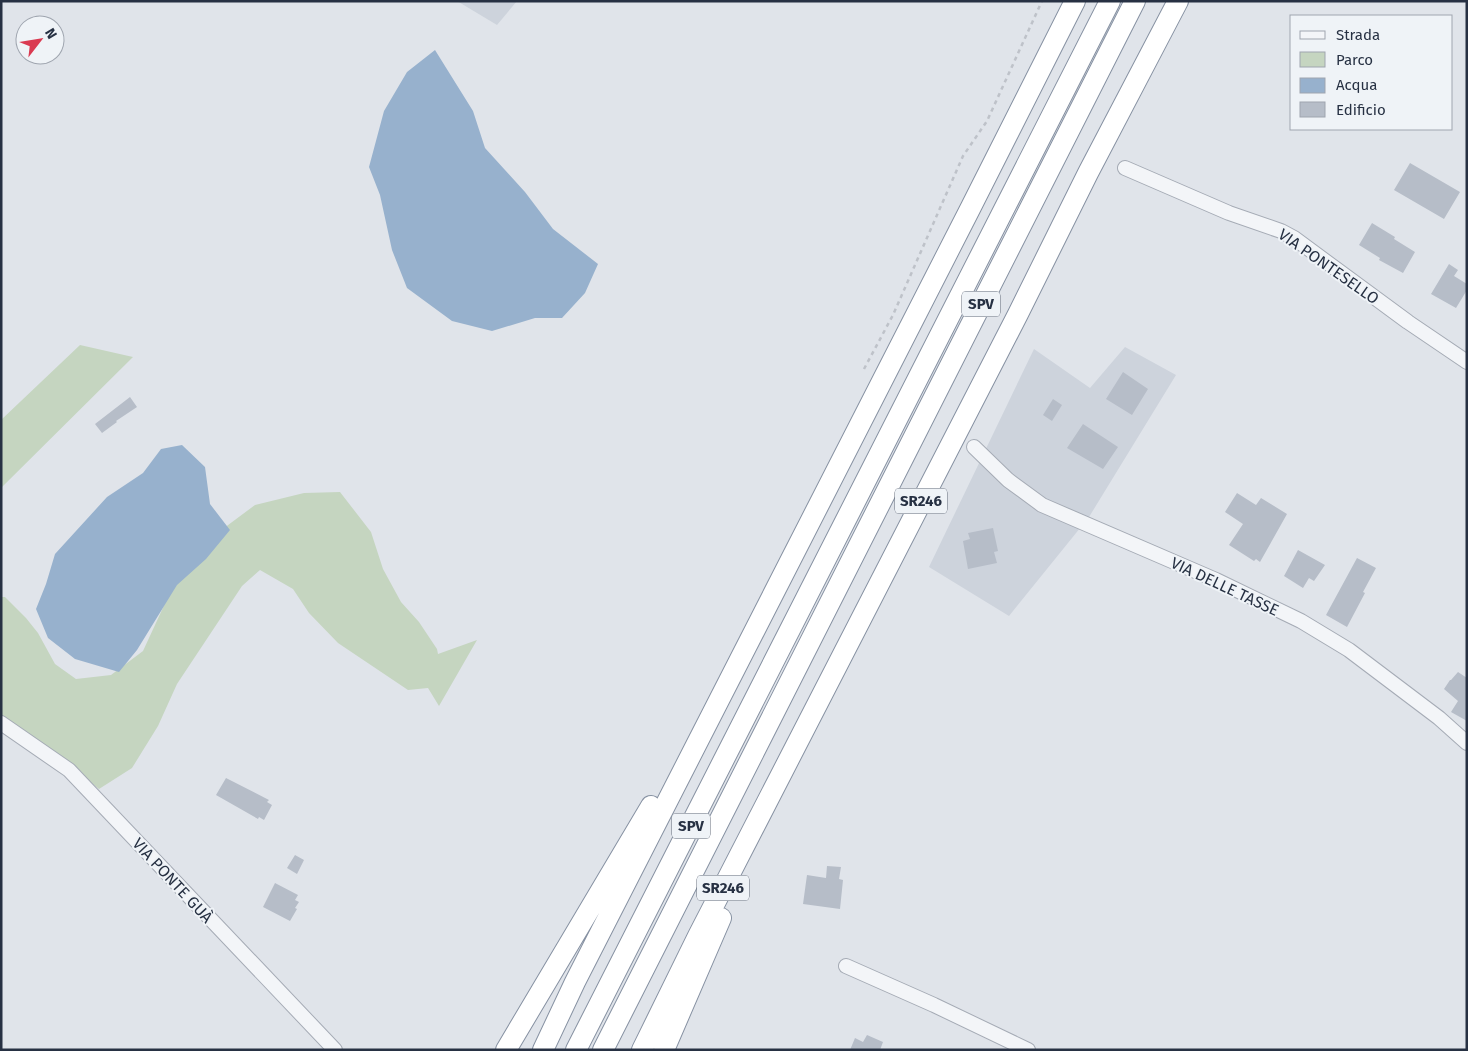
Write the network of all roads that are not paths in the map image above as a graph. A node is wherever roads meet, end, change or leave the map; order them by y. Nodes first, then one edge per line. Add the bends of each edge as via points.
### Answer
1 (1075, 1) edge
2 (1110, 1) edge
3 (1135, 1) edge
4 (1178, 1) edge
5 (1125, 168) dead end
6 (1467, 362) edge
7 (974, 447) dead end
8 (727, 683) junction
9 (1, 723) edge
10 (806, 727) junction
11 (1467, 744) edge
12 (846, 966) dead end
13 (334, 1050) edge
14 (506, 1050) edge
15 (544, 1050) edge
16 (576, 1050) edge
17 (603, 1050) edge
18 (642, 1050) edge
19 (664, 1050) edge
20 (1028, 1050) edge

1 - 8 highway
2 - 16 highway, SPV
3 - 17 highway, SPV
4 - 10 highway, SR246
5 - 6 street, VIA PONTESELLO via 1294,238
7 - 11 street, VIA DELLE TASSE via 1008,480 1042,505 1216,580 1301,621 1349,650 1439,718
8 - 14 highway
8 - 15 highway via 575,982
9 - 13 street, VIA PONTE GUÀ via 69,770
10 - 18 highway, SR246
10 - 19 highway via 772,813 740,876
12 - 20 street

